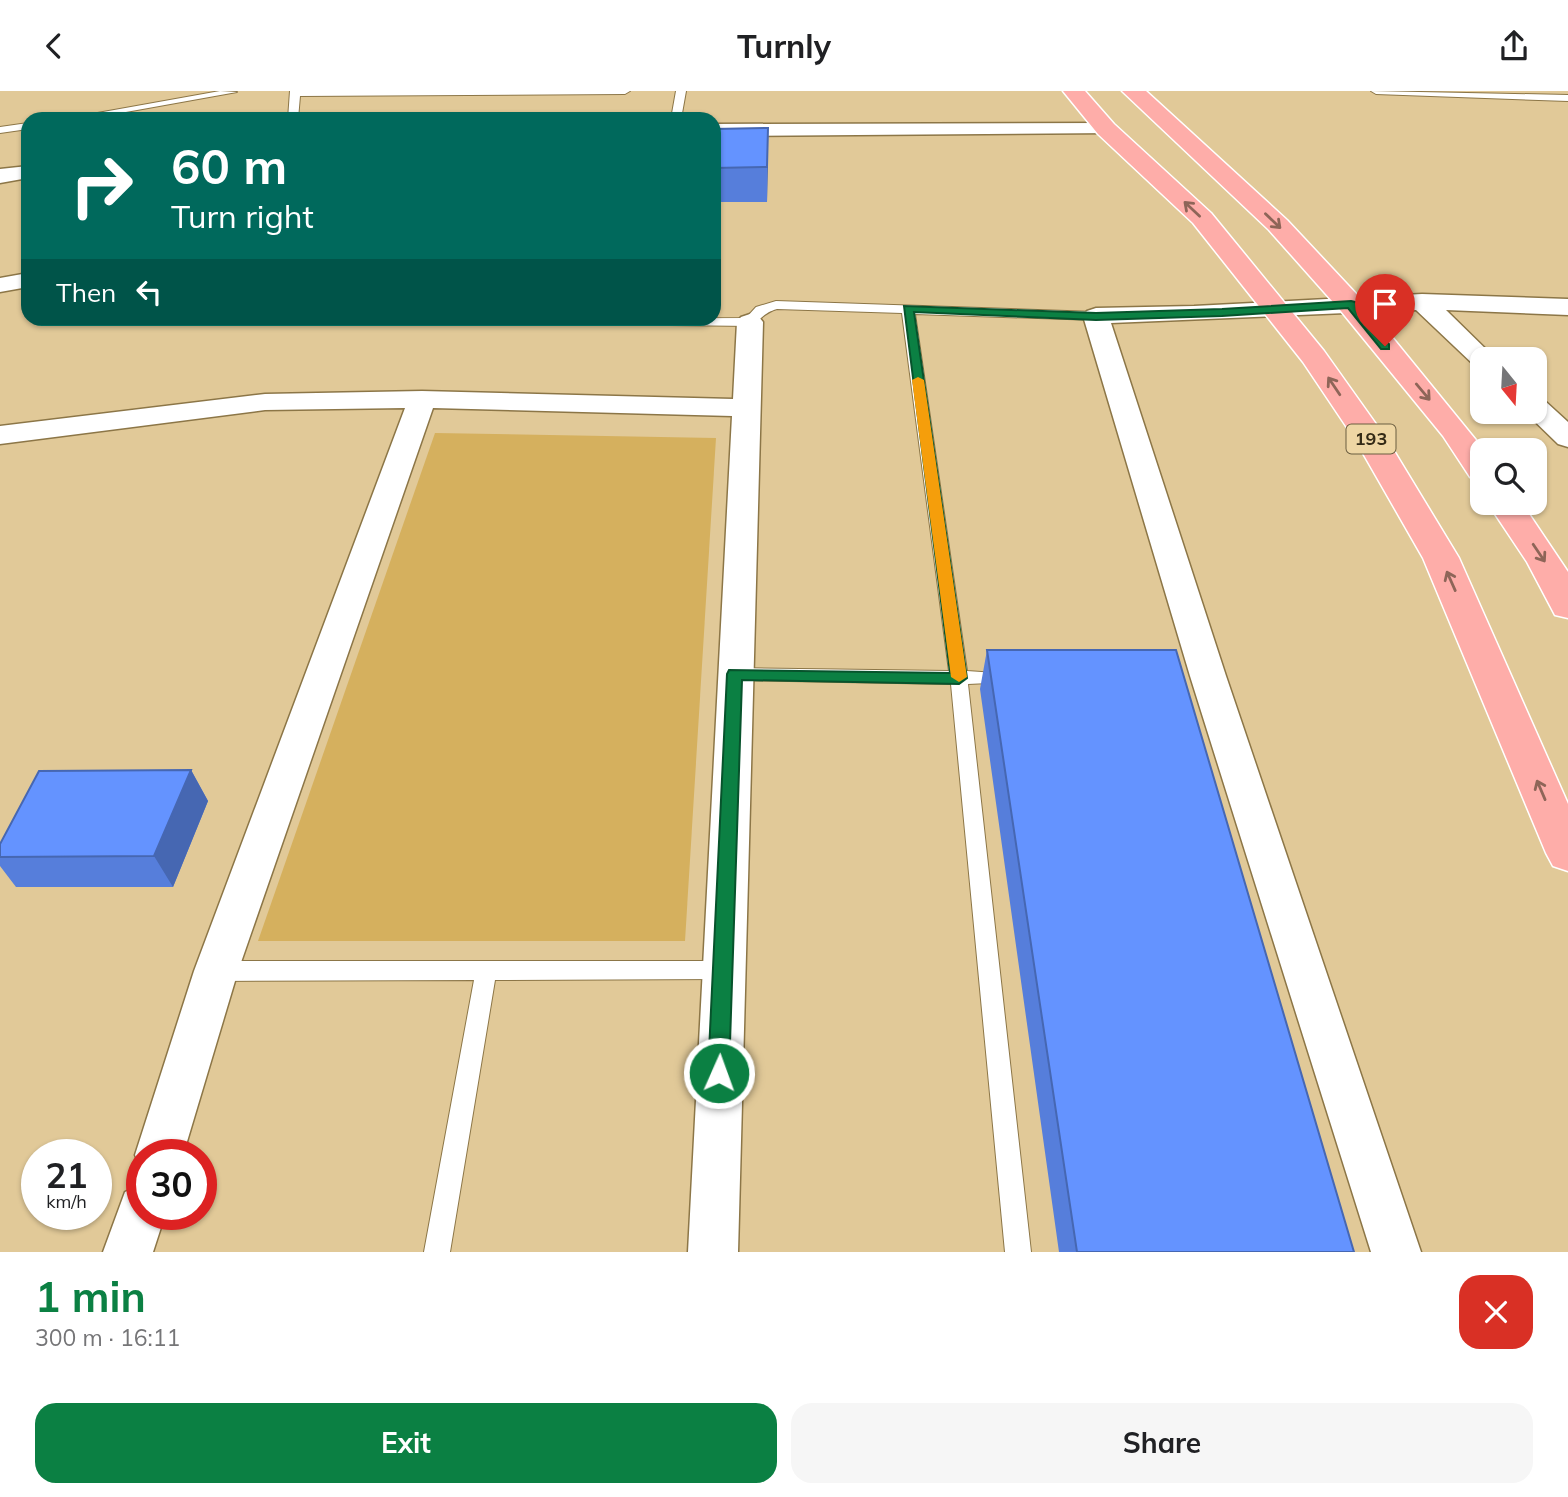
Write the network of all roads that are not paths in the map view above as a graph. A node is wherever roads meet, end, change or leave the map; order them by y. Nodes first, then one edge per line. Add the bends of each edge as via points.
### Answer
1 (625, 91) edge
2 (681, 91) edge
3 (1074, 91) edge
4 (1133, 91) edge
5 (1376, 91) edge
6 (232, 92) edge
7 (296, 92) edge
8 (1568, 98) edge
9 (111, 112) edge
10 (294, 112) edge
11 (677, 112) edge
12 (21, 127) edge
13 (1106, 129) junction
14 (0, 130) edge
15 (721, 130) edge
16 (21, 172) edge
17 (0, 176) edge
18 (21, 281) edge
19 (0, 285) edge
20 (1422, 302) junction
21 (1351, 305) junction
22 (1568, 307) edge
23 (908, 308) junction
24 (1278, 310) junction
25 (1096, 316) junction
26 (721, 322) edge
27 (750, 322) junction
28 (1470, 347) edge
29 (422, 399) junction
30 (746, 408) junction
31 (1547, 418) edge
32 (0, 435) edge
33 (1568, 438) edge
34 (1470, 453) edge
35 (1513, 515) edge
36 (1568, 606) edge
37 (735, 674) junction
38 (959, 678) junction
39 (1028, 678) edge
40 (1568, 853) edge
41 (722, 970) junction
42 (216, 971) junction
43 (486, 971) junction
44 (164, 1139) edge
45 (135, 1230) edge
46 (128, 1252) edge
47 (438, 1252) edge
48 (713, 1252) edge
49 (1018, 1252) edge
50 (1396, 1252) edge

1 - 7 lane
2 - 11 lane
3 - 13 main road, 193
4 -> 21 main road via 1278,225
5 - 8 lane
6 - 9 lane
7 - 10 lane
12 - 14 lane
13 - 15 street
24 -> 13 main road, 193 via 1202,218
16 - 17 street
18 - 19 street
20 - 21 street
20 - 22 street
20 - 28 street
21 - 24 street
21 -> 34 main road
23 - 25 lane
23 - 27 lane via 776,305 760,310
23 - 38 lane
24 - 25 street
40 -> 24 main road, 193 via 1441,558 1372,441
25 - 50 street via 1201,676
26 - 27 lane
27 - 30 street
29 - 30 street
29 - 32 street via 265,402
29 - 42 street
30 - 37 street
31 - 33 street
35 -> 36 main road
37 - 38 lane
37 - 41 street
38 - 39 lane
38 - 49 lane
41 - 43 lane
41 - 48 street
42 - 43 lane
42 - 44 street
43 - 47 lane
45 - 46 street

